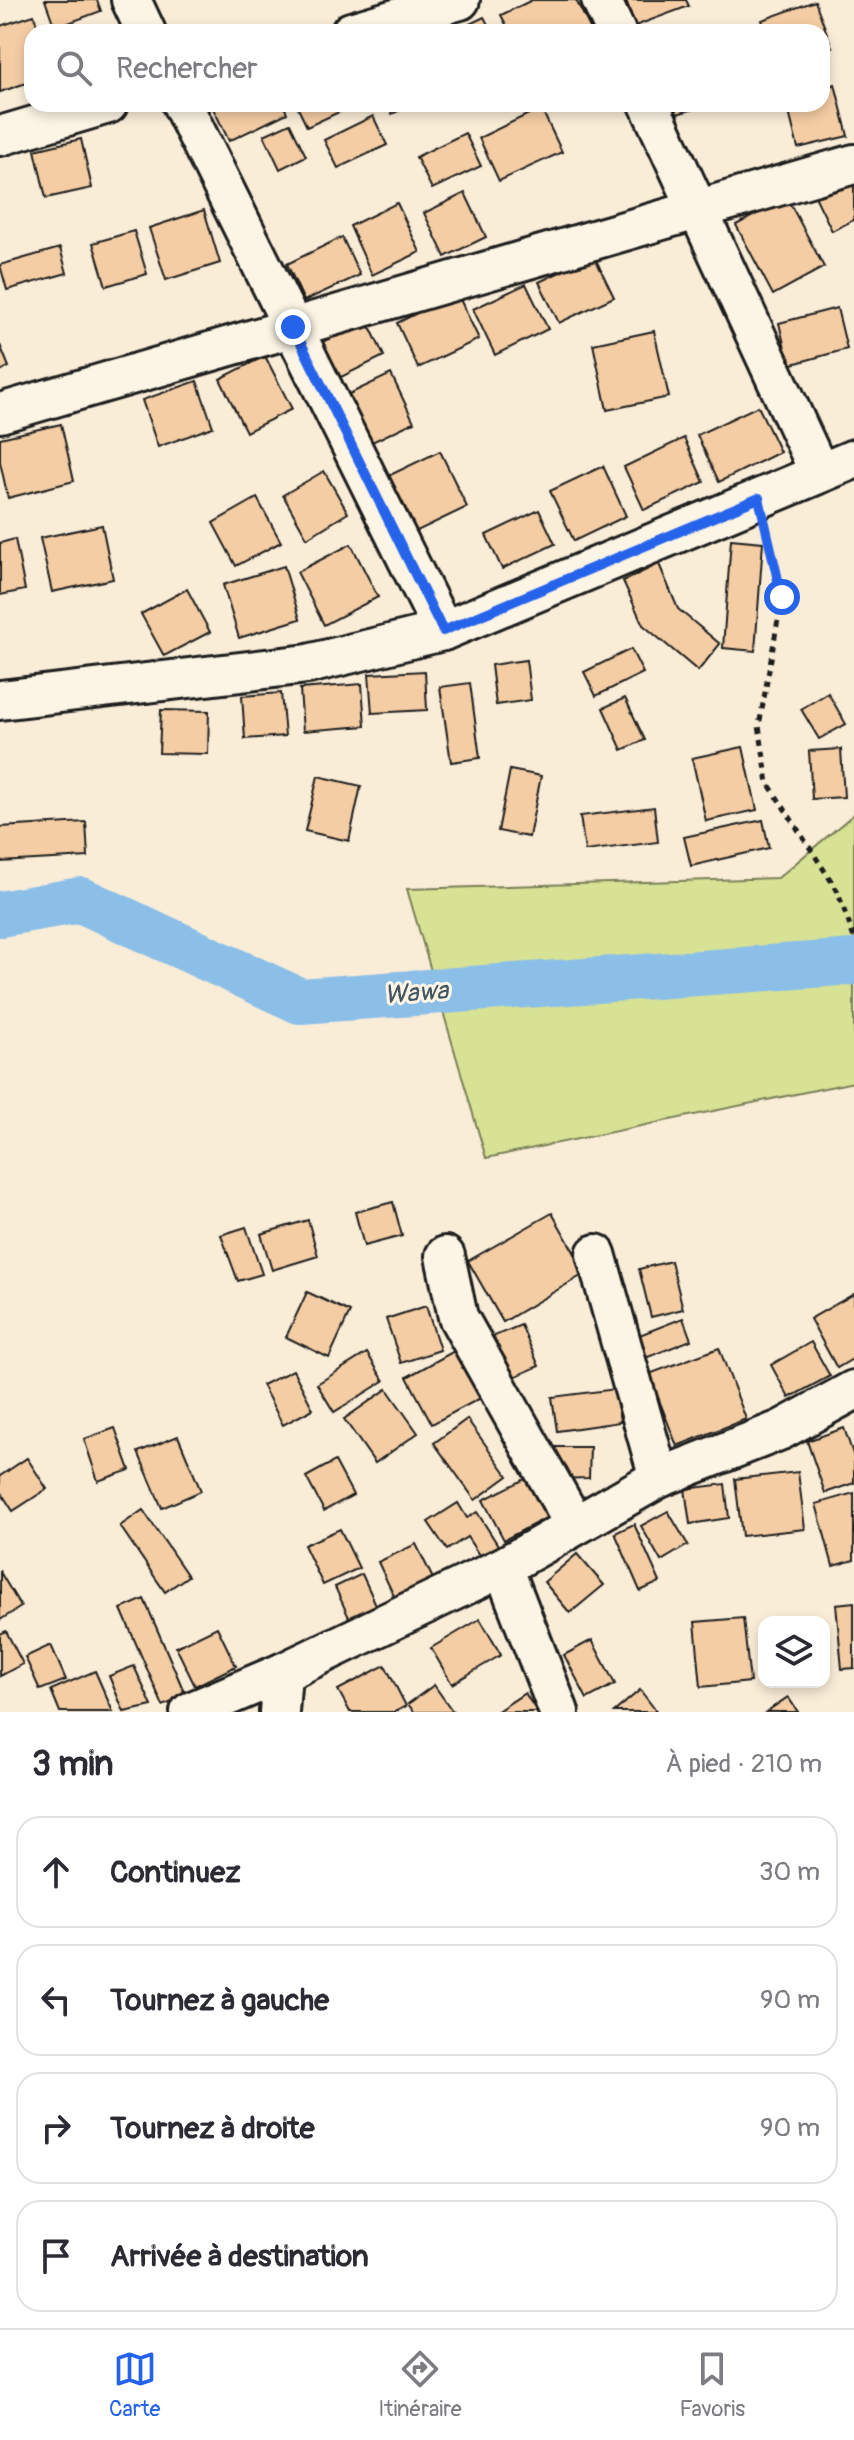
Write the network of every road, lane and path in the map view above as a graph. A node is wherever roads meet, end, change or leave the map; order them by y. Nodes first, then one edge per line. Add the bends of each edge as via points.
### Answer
1 (131, 0) edge
2 (460, 0) edge
3 (601, 0) edge
4 (142, 24) edge
5 (378, 24) edge
6 (612, 24) edge
7 (81, 112) edge
8 (186, 112) edge
9 (653, 112) edge
10 (0, 136) edge
11 (854, 164) edge
12 (698, 210) junction
13 (293, 327) junction
14 (0, 413) edge
15 (854, 459) edge
16 (819, 472) junction
17 (759, 498) junction
18 (443, 631) junction
19 (0, 700) edge
20 (854, 937) edge
21 (596, 1254) dead end
22 (445, 1256) dead end
23 (854, 1390) edge
24 (659, 1478) junction
25 (574, 1524) junction
26 (503, 1567) junction
27 (282, 1673) junction
28 (190, 1712) edge
29 (279, 1712) edge
30 (559, 1712) edge

1 - 4 street
2 - 5 street
3 - 6 street
7 - 10 street
8 - 13 street
9 - 12 street
11 - 12 street
12 - 13 street
12 - 16 street
13 - 14 street
13 - 18 street
15 - 16 street
16 - 17 street
17 - 18 street
17 - 20 path via 782,597 759,726 768,783 837,890
18 - 19 street via 308,664
21 - 24 street
22 - 25 street via 458,1317
23 - 24 street via 781,1430
24 - 25 street
25 - 26 street
26 - 27 street
26 - 30 street
27 - 28 street
27 - 29 street

